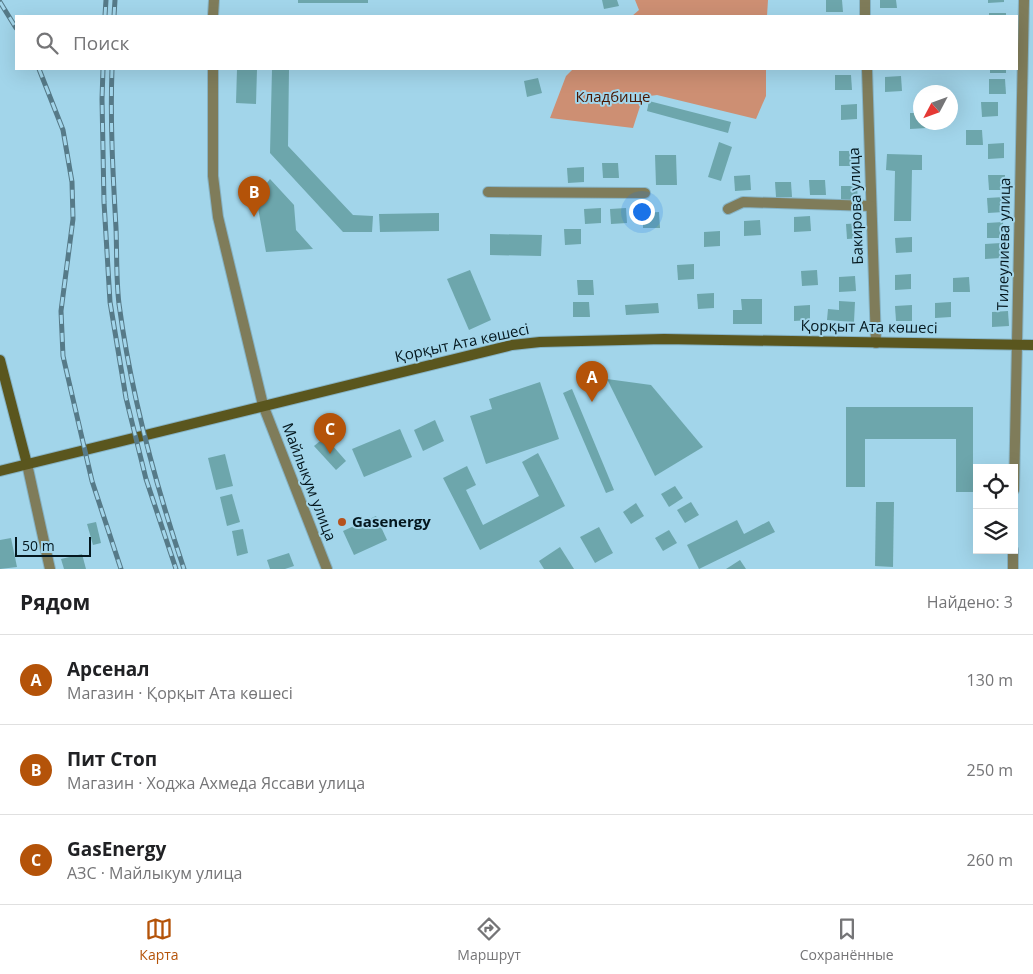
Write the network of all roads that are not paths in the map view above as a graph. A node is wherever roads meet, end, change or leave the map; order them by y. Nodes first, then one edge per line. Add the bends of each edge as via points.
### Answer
1 (214, 0) edge
2 (864, 0) edge
3 (1024, 0) edge
4 (213, 15) edge
5 (865, 15) edge
6 (213, 70) edge
7 (867, 70) edge
8 (488, 192) dead end
9 (645, 193) dead end
10 (872, 206) junction
11 (728, 210) dead end
12 (876, 343) junction
13 (1017, 345) junction
14 (1033, 345) edge
15 (0, 360) edge
16 (263, 405) junction
17 (27, 464) junction
18 (1015, 464) edge
19 (0, 471) edge
20 (1013, 554) edge
21 (50, 569) edge
22 (327, 569) edge
23 (1013, 569) edge

1 - 4 street
2 - 5 street
3 - 13 street, Тилеулиева улица
6 - 16 street, Майлыкум улица via 213,176 218,217
7 - 10 street, Бакирова улица
8 - 9 street
10 - 11 street via 744,202
10 - 12 street, Бакирова улица
12 - 13 main road, Қорқыт Ата көшесі
12 - 16 main road, Қорқыт Ата көшесі via 664,339 540,342 512,345
13 - 14 main road, Қорқыт Ата көшесі
13 - 18 street, Тилеулиева улица
15 - 17 main road
16 - 17 main road, Қорқыт Ата көшесі
16 - 22 street, Майлыкум улица
17 - 19 main road, Қорқыт Ата көшесі
17 - 21 street
20 - 23 street

